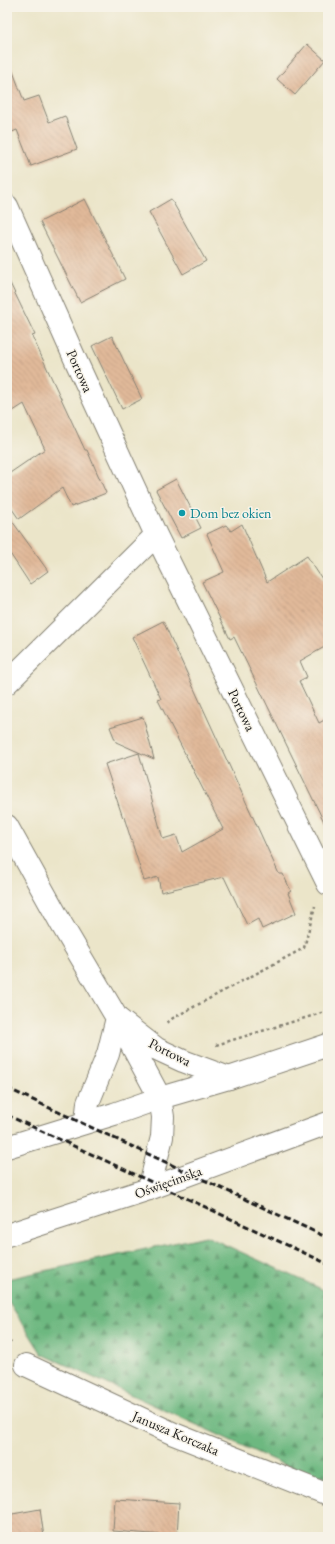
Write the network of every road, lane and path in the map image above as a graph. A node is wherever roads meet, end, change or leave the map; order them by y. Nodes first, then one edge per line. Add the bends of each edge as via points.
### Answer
1 (7, 206) edge
2 (156, 535) junction
3 (7, 683) edge
4 (7, 826) edge
5 (328, 884) edge
6 (312, 900) dead end
7 (328, 1011) edge
8 (117, 1018) junction
9 (163, 1026) dead end
10 (215, 1045) dead end
11 (328, 1045) edge
12 (229, 1078) junction
13 (160, 1098) junction
14 (86, 1121) junction
15 (328, 1122) edge
16 (7, 1147) edge
17 (150, 1189) junction
18 (7, 1235) edge
19 (7, 1337) edge
20 (9, 1340) dead end
21 (26, 1365) dead end
22 (328, 1495) edge

1 - 2 street, Portowa
2 - 3 street
2 - 5 street, Portowa
4 - 8 street, Portowa
6 - 9 path via 315,907 304,948 172,1018
7 - 10 path
8 - 12 street, Portowa via 157,1049
8 - 13 street, Portowa
8 - 14 street via 108,1054 88,1103
11 - 12 street
12 - 13 street
13 - 14 street
13 - 17 street, Portowa via 163,1117 162,1137
14 - 16 street
15 - 17 street, Oświęcimska
17 - 18 street, Oświęcimska
19 - 20 path
21 - 22 street, Janusza Korczaka via 174,1434

